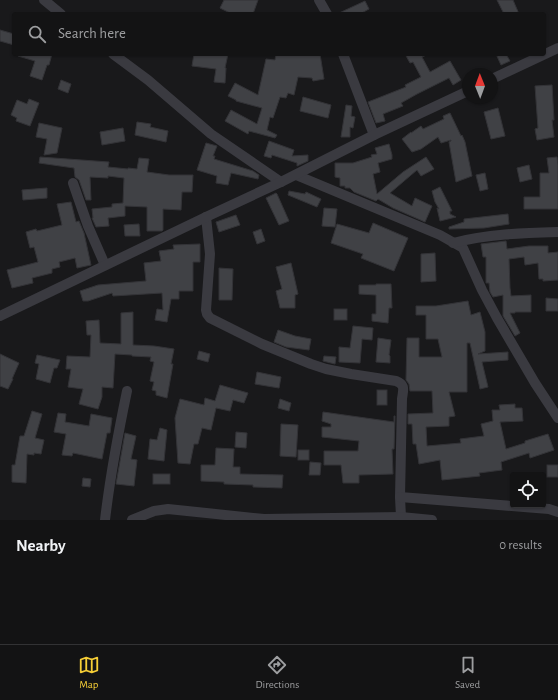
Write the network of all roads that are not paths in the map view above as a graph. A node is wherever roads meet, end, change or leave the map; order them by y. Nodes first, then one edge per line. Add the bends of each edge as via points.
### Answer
1 (44, 0) edge
2 (319, 0) edge
3 (59, 12) edge
4 (326, 12) edge
5 (558, 48) edge
6 (546, 54) edge
7 (116, 56) edge
8 (344, 56) edge
9 (541, 56) edge
10 (498, 76) edge
11 (462, 94) edge
12 (374, 135) junction
13 (296, 175) junction
14 (281, 182) junction
15 (73, 183) dead end
16 (206, 217) junction
17 (558, 232) edge
18 (453, 243) junction
19 (106, 265) junction
20 (0, 316) edge
21 (127, 391) dead end
22 (558, 418) edge
23 (400, 497) junction
24 (558, 512) edge
25 (407, 518) edge
26 (105, 520) edge
27 (134, 520) edge
28 (432, 520) edge

1 - 3 street
2 - 4 street
5 - 6 street
7 - 14 street via 211,134
8 - 12 street
9 - 10 street
11 - 12 street
12 - 13 street
13 - 14 street
13 - 18 street
14 - 16 street
15 - 19 street via 88,226
16 - 19 street
16 - 23 street via 210,254 206,310 210,318 262,344 311,364 402,383 404,387
17 - 18 street via 477,238
18 - 22 street via 463,248 497,318
19 - 20 street
21 - 26 street
23 - 24 street via 549,509
23 - 25 street
25 - 27 street via 264,518 168,509
25 - 28 street

